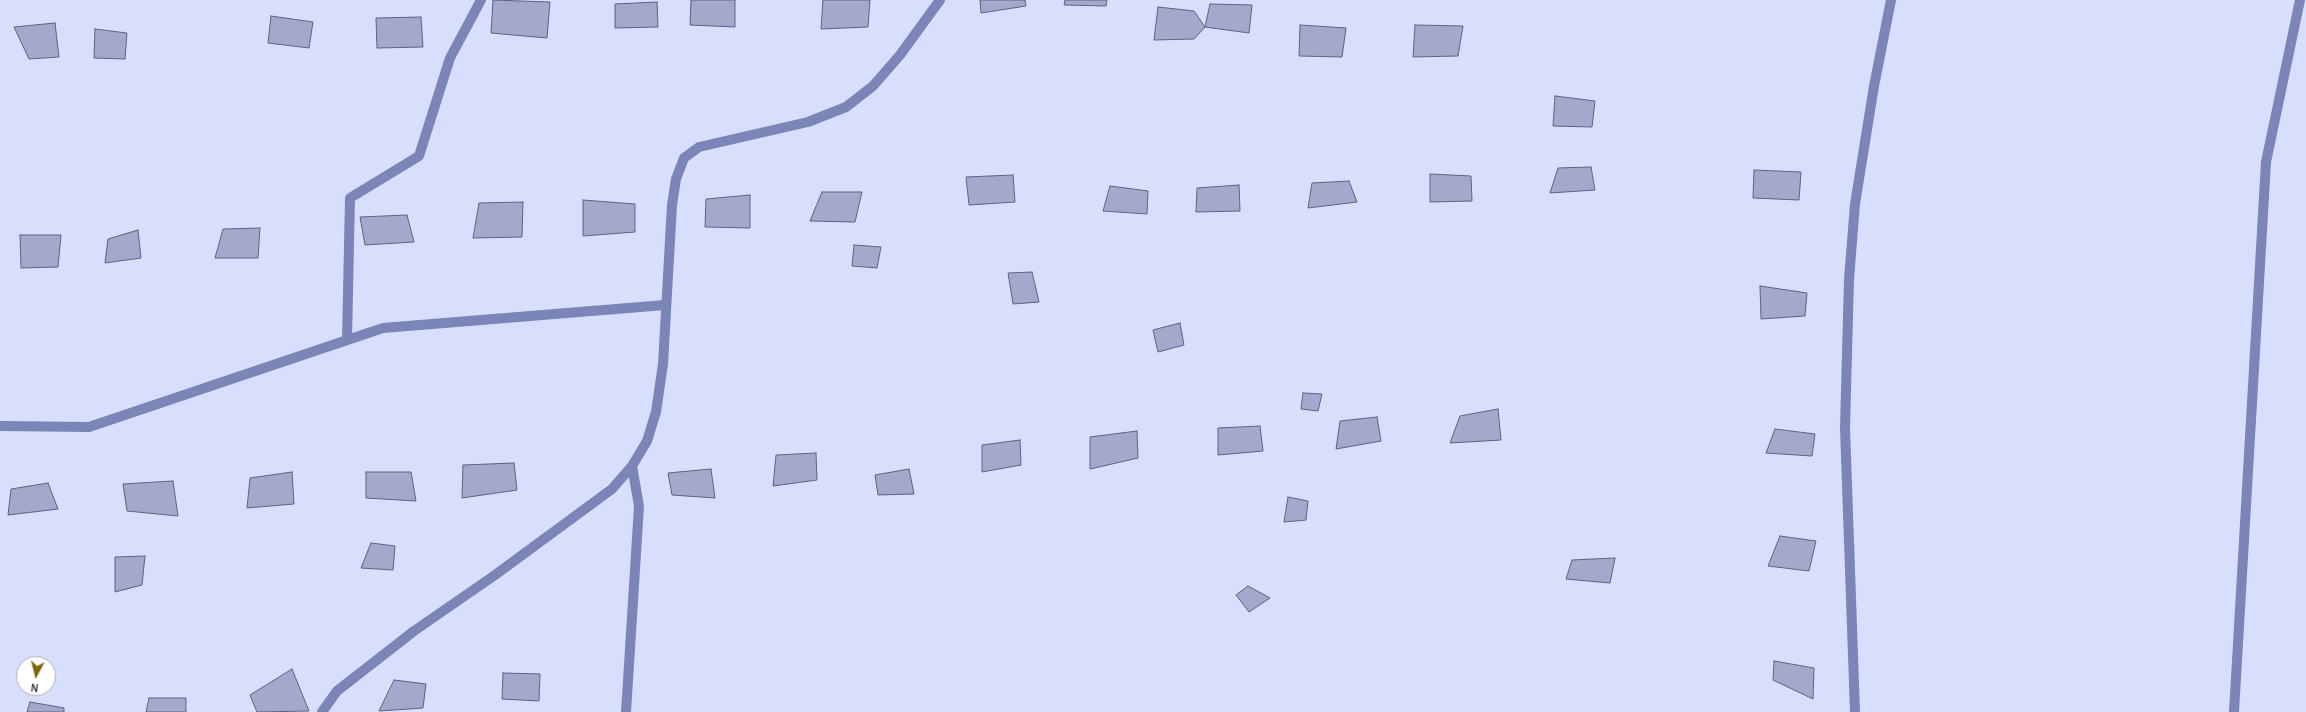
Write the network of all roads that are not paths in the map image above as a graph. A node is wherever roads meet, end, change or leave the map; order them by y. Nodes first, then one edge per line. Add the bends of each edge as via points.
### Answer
1 (481, 0) edge
2 (940, 0) edge
3 (1891, 0) edge
4 (2300, 0) edge
5 (665, 304) junction
6 (347, 340) junction
7 (0, 426) edge
8 (632, 466) junction
9 (322, 712) edge
10 (626, 712) edge
11 (1855, 712) edge
12 (2234, 712) edge

1 - 6 street via 450,58 419,156 350,198
2 - 5 street via 900,55 873,86 846,107 808,122 699,147 684,158 676,179 672,205
3 - 11 street via 1855,204 1849,279 1845,428
4 - 12 street via 2266,162
5 - 6 street via 383,328
5 - 8 street via 663,364 656,412 647,441
6 - 7 street via 89,427
8 - 9 street via 612,489 414,631 337,691
8 - 10 street via 639,506

